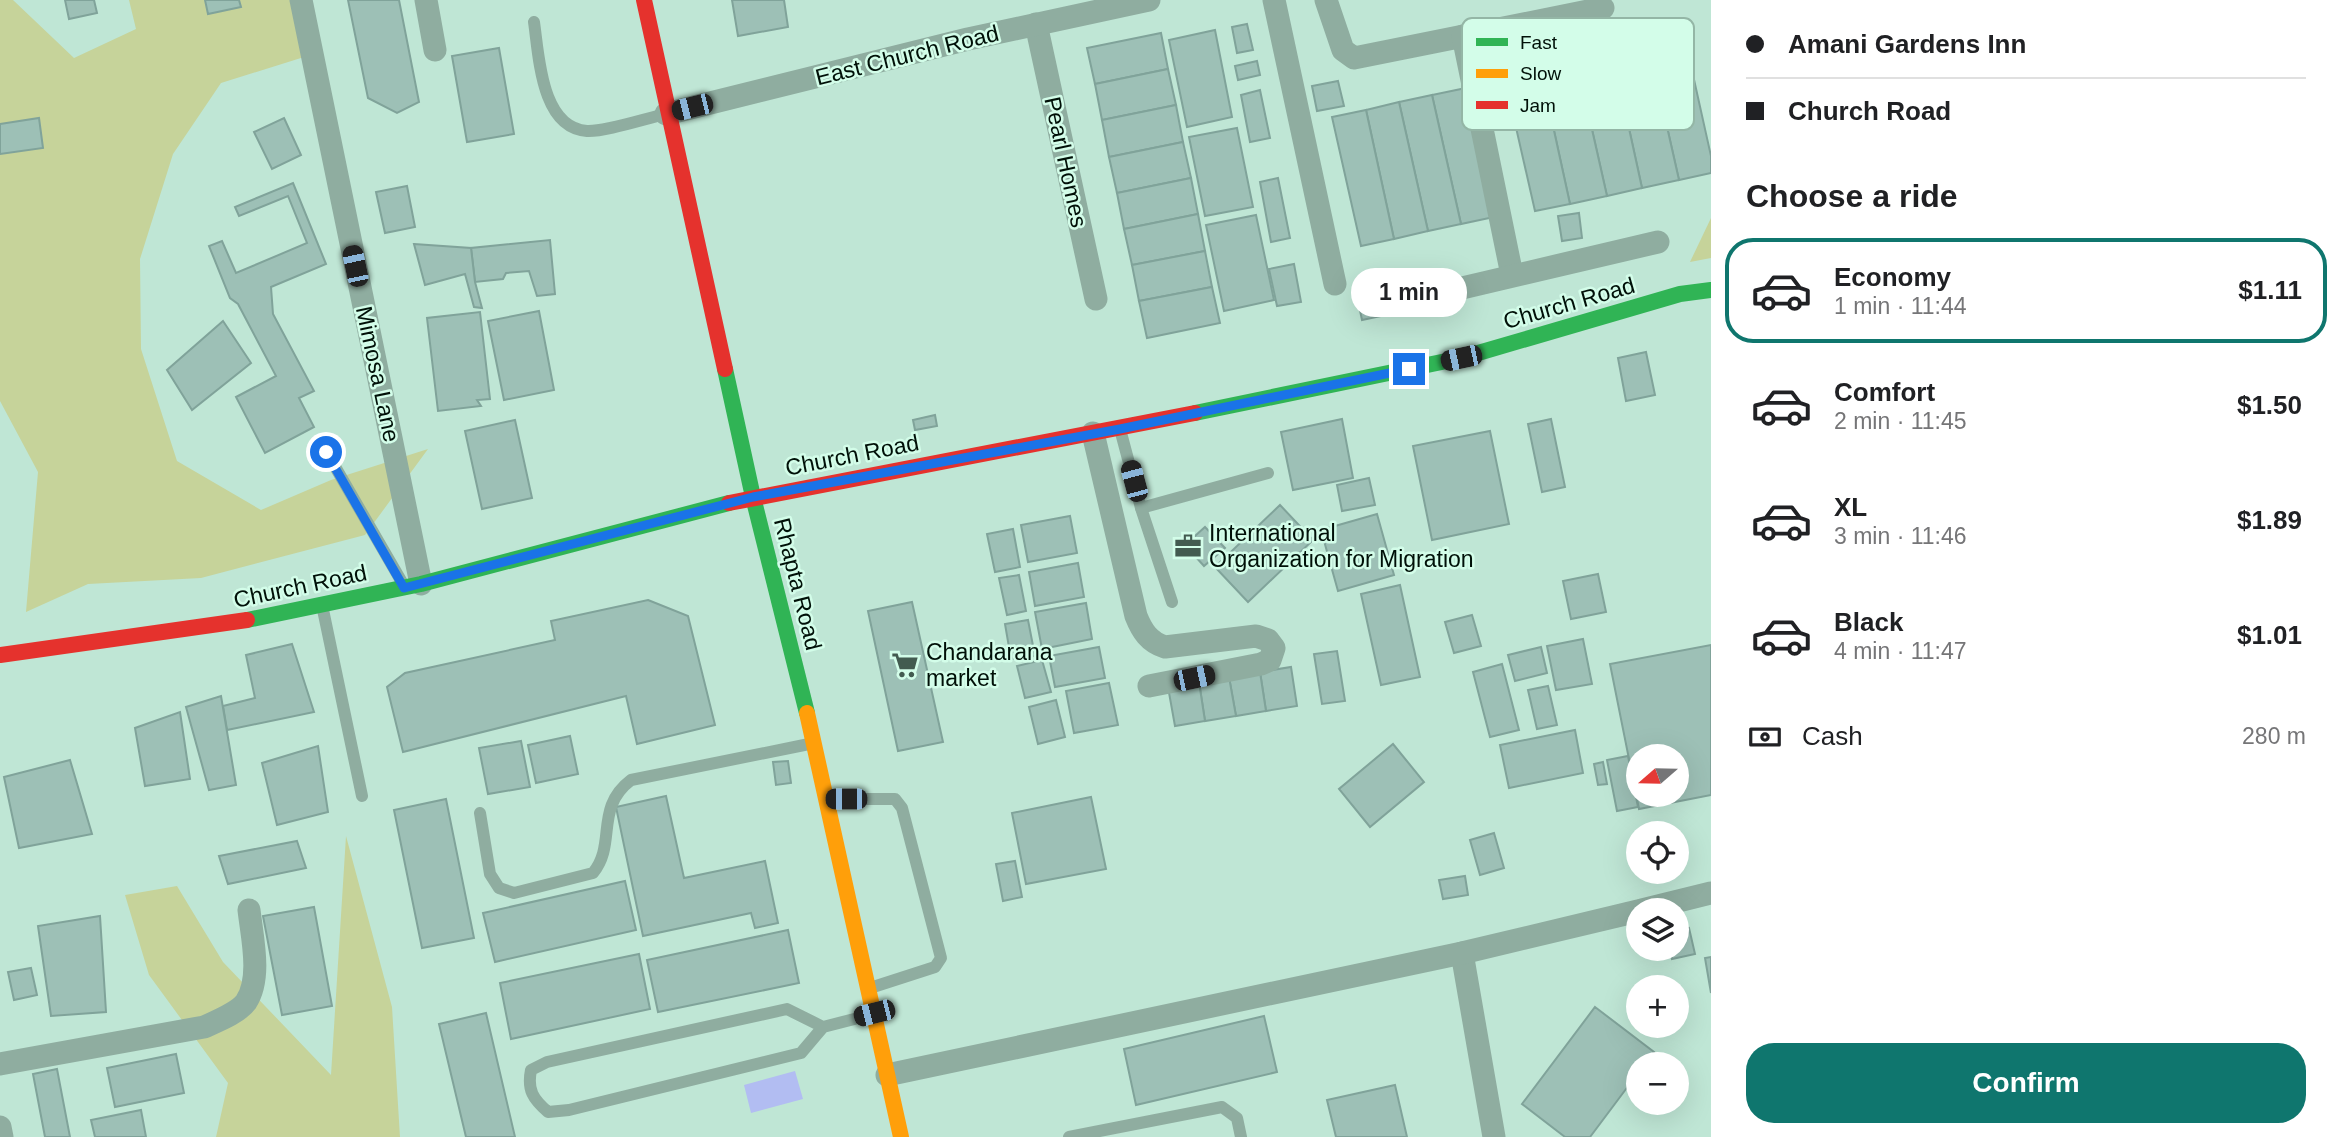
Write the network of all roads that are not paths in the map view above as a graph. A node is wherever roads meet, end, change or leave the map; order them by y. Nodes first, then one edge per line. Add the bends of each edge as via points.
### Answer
1 (301, 0) edge
2 (426, 0) edge
3 (644, 0) edge
4 (1149, 0) edge
5 (1274, 0) edge
6 (1326, 0) edge
7 (1603, 8) dead end
8 (1553, 18) edge
9 (534, 22) dead end
10 (1036, 24) junction
11 (1462, 36) edge
12 (435, 50) dead end
13 (666, 114) junction
14 (1482, 130) edge
15 (1658, 242) dead end
16 (1512, 275) junction
17 (1335, 284) dead end
18 (1711, 290) edge
19 (1096, 299) dead end
20 (1411, 300) dead end
21 (1120, 429) junction
22 (1093, 433) junction
23 (326, 452) dead end
24 (1268, 473) dead end
25 (753, 497) junction
26 (1141, 508) junction
27 (413, 586) junction
28 (1172, 602) dead end
29 (322, 605) junction
30 (0, 655) edge
31 (1149, 687) dead end
32 (815, 743) junction
33 (362, 796) dead end
34 (827, 799) junction
35 (480, 813) dead end
36 (1711, 893) edge
37 (1689, 898) edge
38 (249, 910) dead end
39 (1626, 913) edge
40 (1462, 953) junction
41 (870, 988) junction
42 (874, 1013) junction
43 (823, 1027) junction
44 (0, 1064) edge
45 (887, 1075) junction
46 (0, 1127) edge
47 (2, 1137) edge
48 (901, 1137) edge
49 (1069, 1137) edge
50 (1241, 1137) edge
51 (1494, 1137) edge

1 - 27 street, Mimosa Lane
2 - 12 street
3 - 13 street, Rhapta Road
4 - 10 street, East Church Road
5 - 17 street
6 - 11 street via 1343,50 1354,58
7 - 8 street
9 - 13 lane via 549,99 562,121 586,131
10 - 13 street, East Church Road
10 - 19 street, Pearl Homes
13 - 25 street, Rhapta Road
14 - 16 street
15 - 16 street
16 - 20 street
18 - 21 street, Church Road via 1680,294 1461,358
21 - 22 street, Church Road
21 - 26 lane
22 - 25 street, Church Road
22 - 31 street via 1142,631 1165,648 1256,636 1274,648 1270,660 1261,664
23 - 27 lane
24 - 26 lane
25 - 27 street, Church Road
25 - 32 street, Rhapta Road
26 - 28 lane
27 - 29 street, Church Road
29 - 30 street, Church Road via 211,627
29 - 33 lane
32 - 34 street, Rhapta Road
32 - 35 lane via 631,780 609,806 604,855 593,873 514,893 499,888 491,874
34 - 41 street, Rhapta Road
34 - 41 lane via 895,799 902,807 941,958 935,967
36 - 37 street
38 - 44 street via 252,985 245,1003 222,1018 204,1027
39 - 40 street
40 - 45 street
40 - 51 street
41 - 42 street, Rhapta Road
42 - 43 lane
42 - 45 street, Rhapta Road
43 - 43 lane via 787,1009 547,1062 531,1070 528,1084 535,1101 548,1112 569,1110 801,1052
45 - 48 street, Rhapta Road
46 - 47 street
49 - 50 lane via 1222,1108 1237,1118

